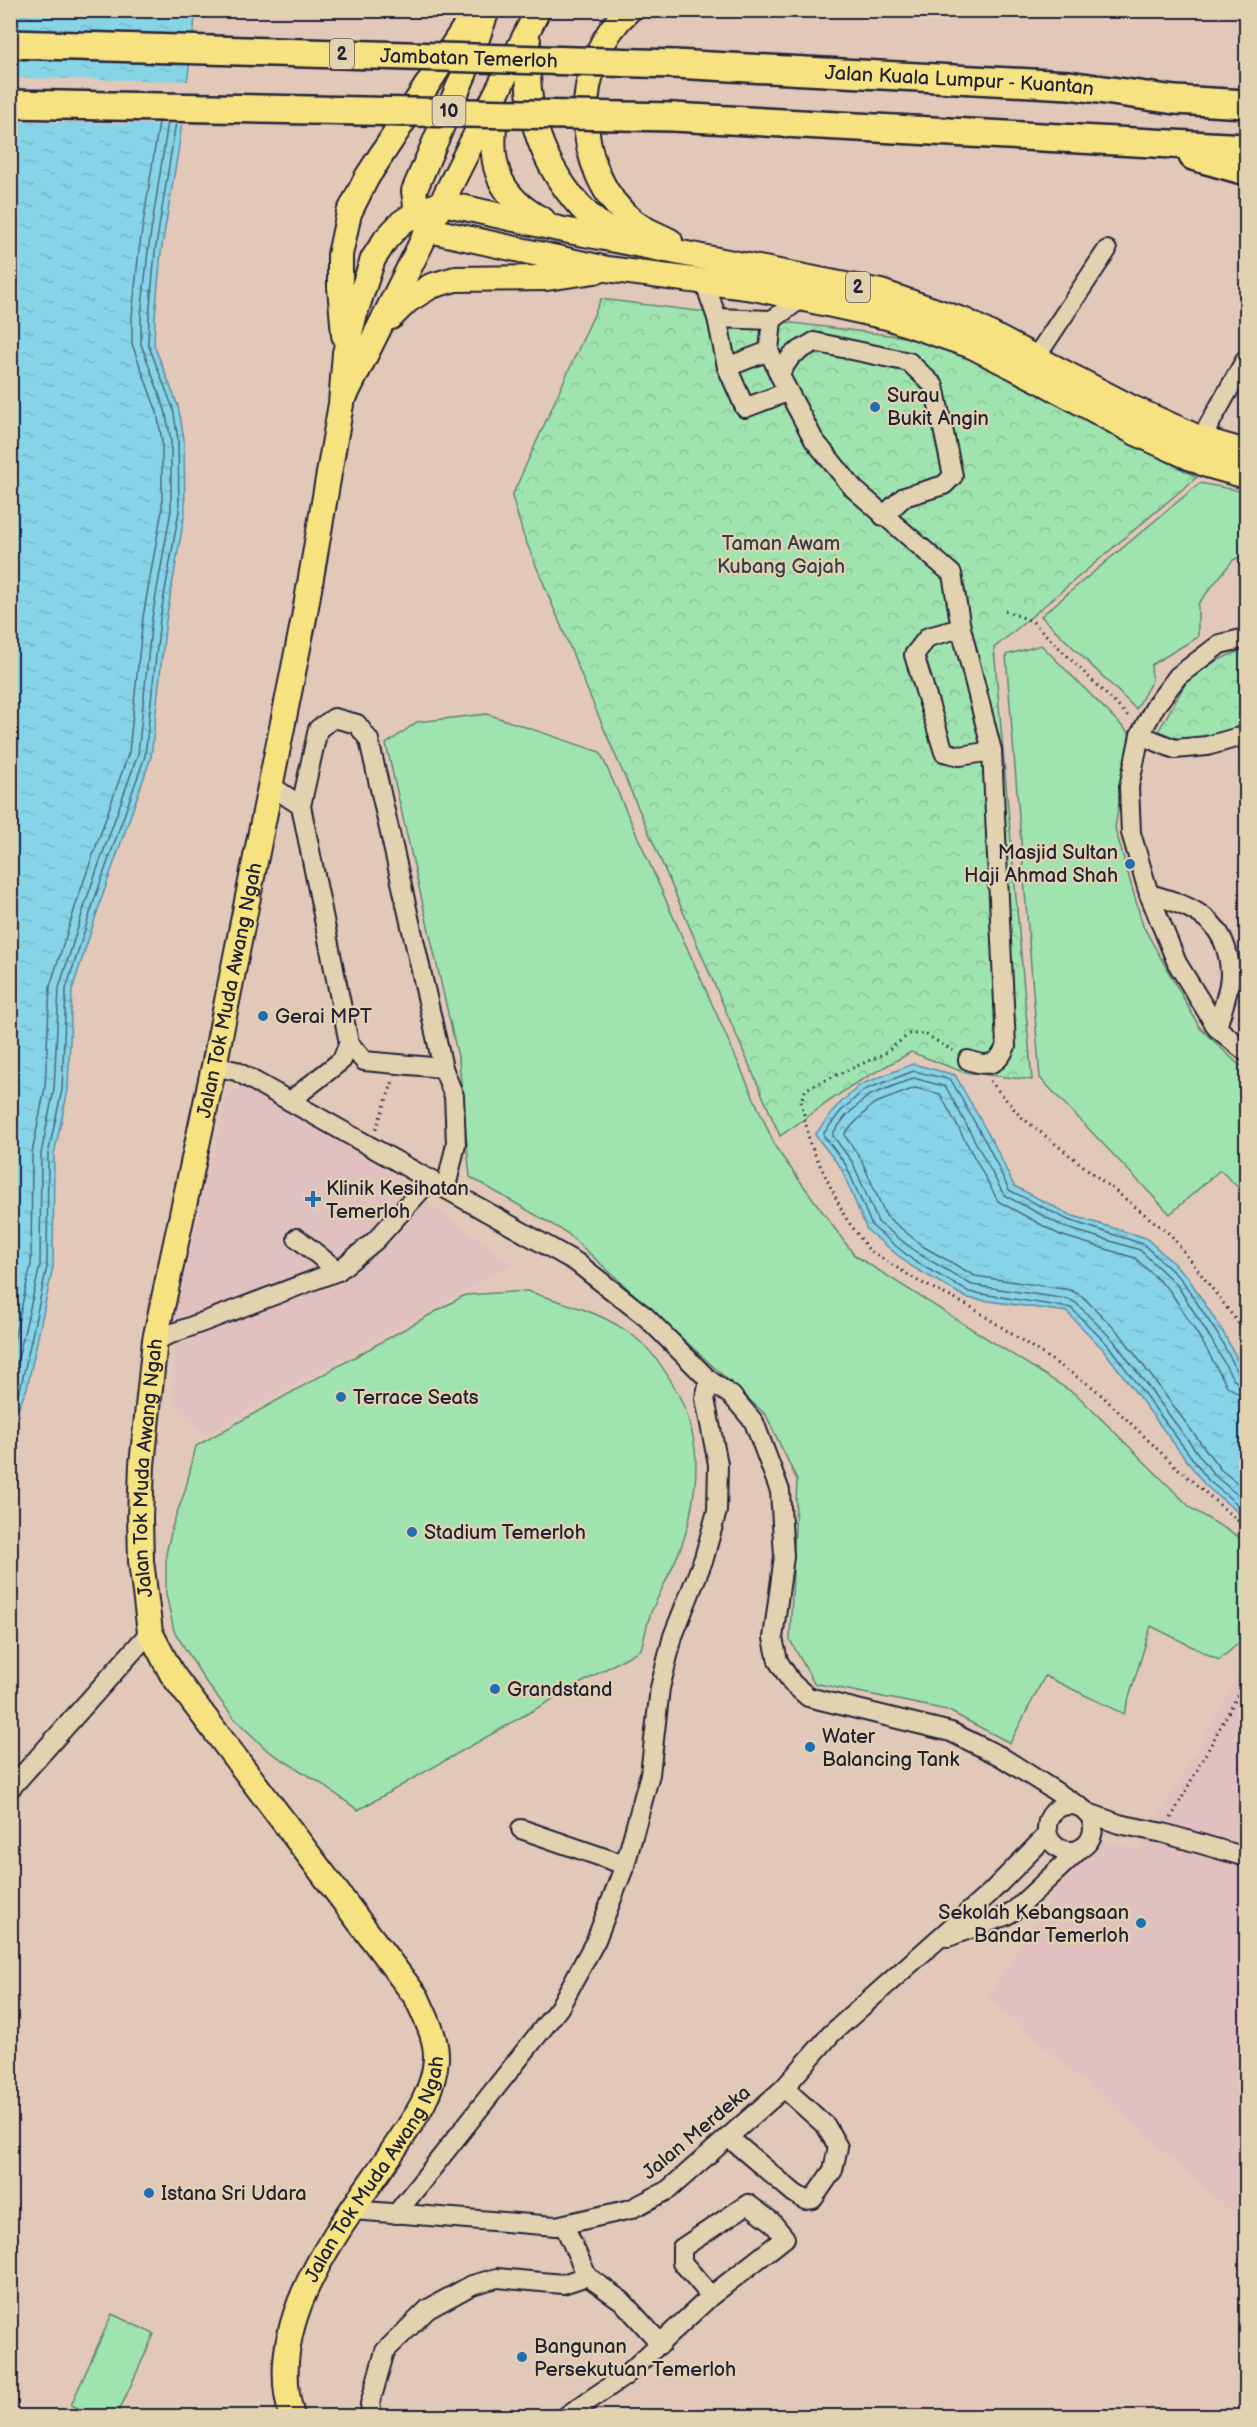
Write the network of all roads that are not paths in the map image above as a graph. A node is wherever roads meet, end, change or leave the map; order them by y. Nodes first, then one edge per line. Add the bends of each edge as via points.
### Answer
1 (476, 10) edge
2 (488, 10) edge
3 (629, 10) edge
4 (533, 20) edge
5 (10, 44) edge
6 (674, 64) joint
7 (500, 88) junction
8 (1246, 104) edge
9 (10, 105) edge
10 (1168, 143) junction
11 (1246, 148) edge
12 (1246, 171) edge
13 (443, 203) junction
14 (423, 221) junction
15 (559, 229) junction
16 (640, 244) junction
17 (1107, 250) dead end
18 (696, 254) junction
19 (607, 269) junction
20 (704, 281) junction
21 (802, 298) junction
22 (717, 318) junction
23 (772, 320) junction
24 (382, 326) junction
25 (769, 351) junction
26 (345, 352) junction
27 (1036, 357) junction
28 (1246, 359) edge
29 (727, 367) junction
30 (779, 375) junction
31 (787, 392) junction
32 (341, 404) junction
33 (1201, 439) junction
34 (1246, 452) edge
35 (1246, 476) edge
36 (883, 516) junction
37 (961, 628) junction
38 (1246, 638) edge
39 (1141, 732) junction
40 (1246, 735) edge
41 (992, 751) junction
42 (270, 785) junction
43 (301, 806) junction
44 (1149, 894) junction
45 (1217, 1028) junction
46 (349, 1043) junction
47 (1246, 1052) edge
48 (968, 1060) road end
49 (214, 1066) junction
50 (443, 1068) junction
51 (290, 1101) junction
52 (438, 1183) junction
53 (297, 1238) dead end
54 (338, 1271) junction
55 (155, 1340) junction
56 (709, 1380) junction
57 (150, 1632) junction
58 (1036, 1780) junction
59 (10, 1789) edge
60 (1083, 1810) junction
61 (1052, 1813) junction
62 (1119, 1824) junction
63 (521, 1829) dead end
64 (1093, 1833) junction
65 (1047, 1835) junction
66 (1078, 1850) junction
67 (1246, 1857) edge
68 (625, 1865) junction
69 (938, 1941) junction
70 (784, 2088) junction
71 (728, 2137) junction
72 (352, 2210) junction
73 (396, 2214) junction
74 (564, 2225) junction
75 (586, 2276) junction
76 (711, 2296) junction
77 (662, 2344) junction
78 (292, 2416) edge
79 (373, 2416) edge
80 (566, 2416) edge

1 - 26 main road via 367,177 349,213 340,255
2 - 14 main road, 10 via 414,191
3 - 18 main road via 602,43 589,82 586,123 596,169 611,198 634,223
4 - 7 main road, 10
4 - 16 main road via 529,98 536,135 550,168 574,201 601,227
5 - 6 highway, Jambatan Temerloh / 2, bridge
6 - 8 highway, Jalan Kuala Lumpur - Kuantan / 2 via 1069,85 1174,100
7 - 13 main road, 10
7 - 15 main road via 491,141 500,179 524,210
9 - 10 highway, bridge via 673,117
10 - 11 highway
10 - 12 highway via 1185,154
13 - 14 main road, 10
13 - 15 main road, 2
14 - 19 main road
14 - 24 main road, Jalan Tok Muda Awang Ngah
14 - 26 main road, Jalan Tok Muda Awang Ngah via 401,222 373,260
15 - 16 main road, 2
16 - 18 main road, 2
17 - 27 street
18 - 27 main road, 2 via 881,292 965,321
19 - 20 main road
19 - 24 main road via 547,278 455,279 431,286
20 - 21 main road, 2
20 - 22 street
21 - 23 street
21 - 35 main road, 2 via 887,317 972,346 1136,433 1207,465
22 - 23 street
22 - 29 street
23 - 25 street
24 - 32 main road, Jalan Tok Muda Awang Ngah
25 - 29 street
25 - 30 street
26 - 32 main road, Jalan Tok Muda Awang Ngah
27 - 33 main road, 2
28 - 33 street
29 - 31 street via 745,408
30 - 31 street
30 - 36 street via 792,355 814,342 909,362 934,386 953,476 944,485 904,497
31 - 36 street via 814,440 854,489
32 - 42 main road, Jalan Tok Muda Awang Ngah
33 - 34 main road, 2
36 - 37 street via 952,574
37 - 41 street
37 - 41 street via 928,637 914,655 944,752 960,756
38 - 39 street via 1220,644 1178,676
39 - 40 street via 1175,749 1207,746
39 - 44 street via 1129,787 1131,833
41 - 48 street via 1005,1046 992,1063 981,1065
42 - 43 street
42 - 49 main road, Jalan Tok Muda Awang Ngah
43 - 46 street
43 - 50 street via 318,729 334,718 357,724 369,740
44 - 45 street via 1177,963
44 - 45 street via 1192,907 1215,926 1227,951 1230,976
45 - 47 street
46 - 50 street via 364,1061
46 - 51 street via 342,1060
49 - 51 street via 236,1071
49 - 55 main road, Jalan Tok Muda Awang Ngah
50 - 52 street via 454,1096 456,1143
51 - 52 street
52 - 54 street
52 - 56 street via 576,1262 646,1317
53 - 54 street
54 - 55 street
55 - 57 main road, Jalan Tok Muda Awang Ngah via 140,1517
56 - 58 street via 732,1396 754,1422 780,1491 784,1556 773,1638 778,1661 792,1683 808,1697 951,1732 1000,1756
56 - 68 street via 705,1399 718,1464 717,1511 704,1558 673,1636 660,1688 650,1774
57 - 59 street
57 - 72 main road, Jalan Tok Muda Awang Ngah via 172,1674 398,1972 417,1998 431,2028 436,2058 430,2087 419,2112
58 - 60 street
58 - 61 street
60 - 61 street via 1065,1805
60 - 62 street
60 - 64 street
61 - 65 street
62 - 64 street
62 - 67 street
63 - 68 street
64 - 66 street
65 - 66 street via 1059,1849
65 - 69 street, Jalan Merdeka
66 - 69 street, Jalan Merdeka via 1015,1910
68 - 73 street via 596,1940 559,2008
69 - 70 street, Jalan Merdeka via 831,2034
70 - 71 street, Jalan Merdeka
70 - 71 street via 826,2126 838,2147 833,2170 813,2199 805,2200 794,2193
71 - 74 street, Jalan Merdeka via 668,2190 631,2209
72 - 73 street, Jalan Merdeka
72 - 78 main road, Jalan Tok Muda Awang Ngah via 297,2307 287,2340 284,2380
73 - 74 street, Jalan Merdeka
74 - 75 street
75 - 77 street via 622,2301
75 - 79 street via 562,2284 497,2278 472,2285 429,2309 385,2351 370,2404
76 - 76 street via 682,2262 682,2248 748,2204 771,2221 785,2238
76 - 77 street
77 - 80 street via 625,2376

